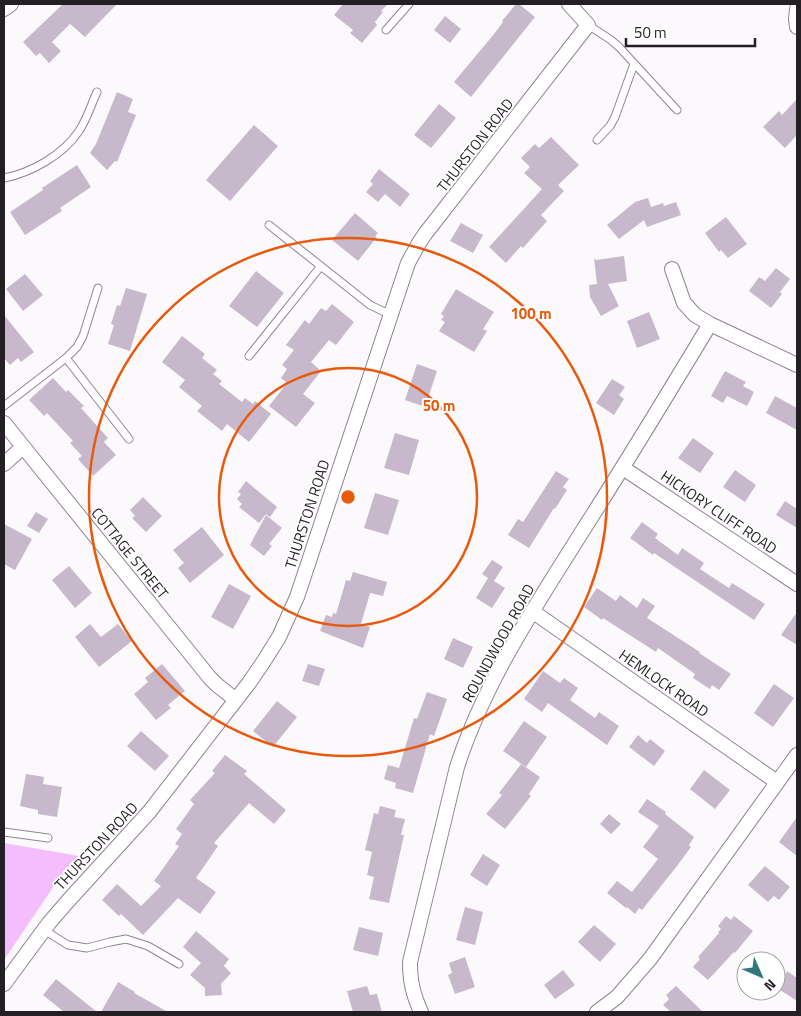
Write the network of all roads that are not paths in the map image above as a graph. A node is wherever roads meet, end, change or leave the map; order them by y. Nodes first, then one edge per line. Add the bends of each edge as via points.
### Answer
1 (11, 4) edge
2 (409, 4) edge
3 (569, 4) edge
4 (797, 8) edge
5 (4, 9) edge
6 (588, 25) junction
7 (797, 28) edge
8 (386, 30) dead end
9 (634, 64) junction
10 (97, 92) dead end
11 (677, 110) dead end
12 (597, 140) dead end
13 (4, 178) edge
14 (269, 225) dead end
15 (321, 266) junction
16 (672, 269) dead end
17 (98, 288) dead end
18 (391, 315) junction
19 (710, 324) junction
20 (249, 356) dead end
21 (66, 358) junction
22 (797, 366) edge
23 (4, 406) edge
24 (4, 423) edge
25 (129, 439) dead end
26 (23, 447) junction
27 (4, 464) edge
28 (623, 468) junction
29 (797, 584) edge
30 (532, 611) junction
31 (236, 700) junction
32 (797, 756) edge
33 (777, 782) junction
34 (4, 832) edge
35 (48, 838) dead end
36 (44, 930) junction
37 (179, 964) dead end
38 (4, 984) edge
39 (421, 1012) edge
40 (597, 1012) edge

1 - 5 street
2 - 8 lane
3 - 6 street
4 - 7 street
6 - 9 lane via 611,40
6 - 18 street, THURSTON ROAD via 419,243 408,263
9 - 11 lane
9 - 12 lane via 615,117
10 - 13 lane via 79,130 66,146 28,170
14 - 15 lane
15 - 18 lane via 370,305
15 - 20 lane
16 - 19 street via 684,303
17 - 21 lane via 83,336
18 - 31 street, THURSTON ROAD via 297,598 271,650
19 - 22 street
19 - 28 street, ROUNDWOOD ROAD
21 - 23 lane
21 - 25 lane
24 - 26 street, COTTAGE STREET
26 - 27 street
26 - 31 street, COTTAGE STREET via 210,678
28 - 29 street, HICKORY CLIFF ROAD
28 - 30 street, ROUNDWOOD ROAD
30 - 33 street, HEMLOCK ROAD
30 - 39 street, ROUNDWOOD ROAD via 489,687 457,767 410,962 410,980
31 - 36 street, THURSTON ROAD via 150,811
32 - 33 street
33 - 40 street via 650,958 617,996
34 - 35 lane
36 - 37 lane via 68,945 87,948 126,939 148,946
36 - 38 street, THURSTON ROAD

